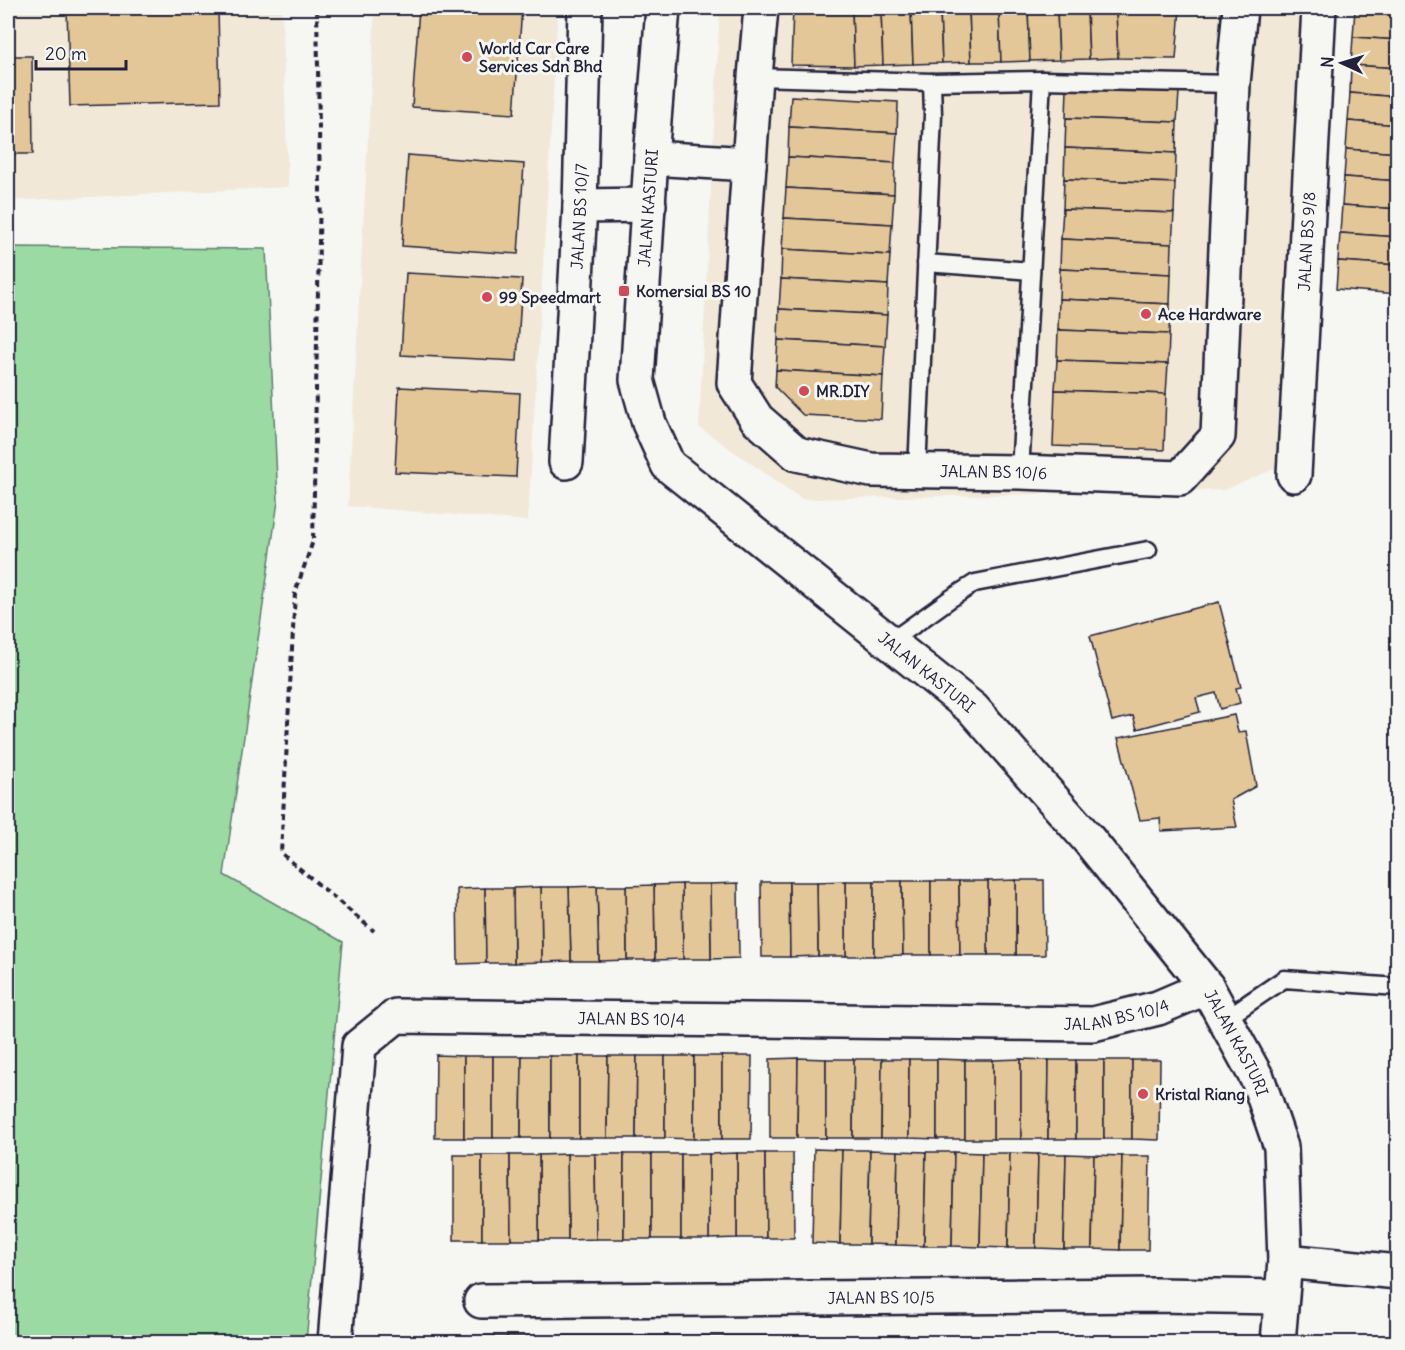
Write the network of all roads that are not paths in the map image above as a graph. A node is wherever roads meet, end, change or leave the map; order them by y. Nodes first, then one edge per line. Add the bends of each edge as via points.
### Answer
1 (585, 8) edge
2 (663, 8) edge
3 (761, 8) edge
4 (1240, 8) edge
5 (1319, 8) edge
6 (755, 77) junction
7 (1042, 80) junction
8 (932, 82) junction
9 (1233, 84) junction
10 (651, 158) junction
11 (749, 164) junction
12 (649, 205) junction
13 (580, 206) junction
14 (926, 263) junction
15 (1031, 271) junction
16 (566, 462) dead end
17 (917, 471) junction
18 (1020, 472) junction
19 (1294, 474) dead end
20 (1148, 550) dead end
21 (890, 642) junction
22 (1207, 987) junction
23 (1398, 987) edge
24 (1225, 1019) junction
25 (1285, 1262) junction
26 (1398, 1272) edge
27 (1281, 1297) junction
28 (481, 1300) dead end
29 (335, 1342) edge
30 (1278, 1342) edge

1 - 13 street, JALAN BS 10/7
2 - 10 street, JALAN KASTURI
3 - 6 street, JALAN BS 10/6
4 - 9 street, JALAN BS 10/6
5 - 19 street, JALAN BS 9/8
6 - 8 lane
6 - 11 street, JALAN BS 10/6
7 - 8 lane
7 - 9 lane
7 - 15 lane
8 - 14 lane
9 - 18 street, JALAN BS 10/6 via 1218,436 1180,478
10 - 11 street
10 - 12 street, JALAN KASTURI
11 - 17 street, JALAN BS 10/6 via 734,383 757,419 797,454 871,470
12 - 13 street
12 - 21 street, JALAN KASTURI via 637,380 649,423 668,465
13 - 16 street, JALAN BS 10/7
14 - 15 lane
14 - 17 lane
15 - 18 lane
17 - 18 street, JALAN BS 10/6
20 - 21 lane via 975,583
21 - 22 street, JALAN KASTURI via 973,709 1088,839
22 - 24 street, JALAN KASTURI
22 - 29 street, JALAN BS 10/4 via 1158,1008 1093,1024 396,1016 358,1046
23 - 24 lane via 1284,979
24 - 25 street, JALAN KASTURI via 1258,1080 1281,1147
25 - 26 street
25 - 27 street, JALAN KASTURI
27 - 28 street, JALAN BS 10/5
27 - 30 street, JALAN KASTURI

